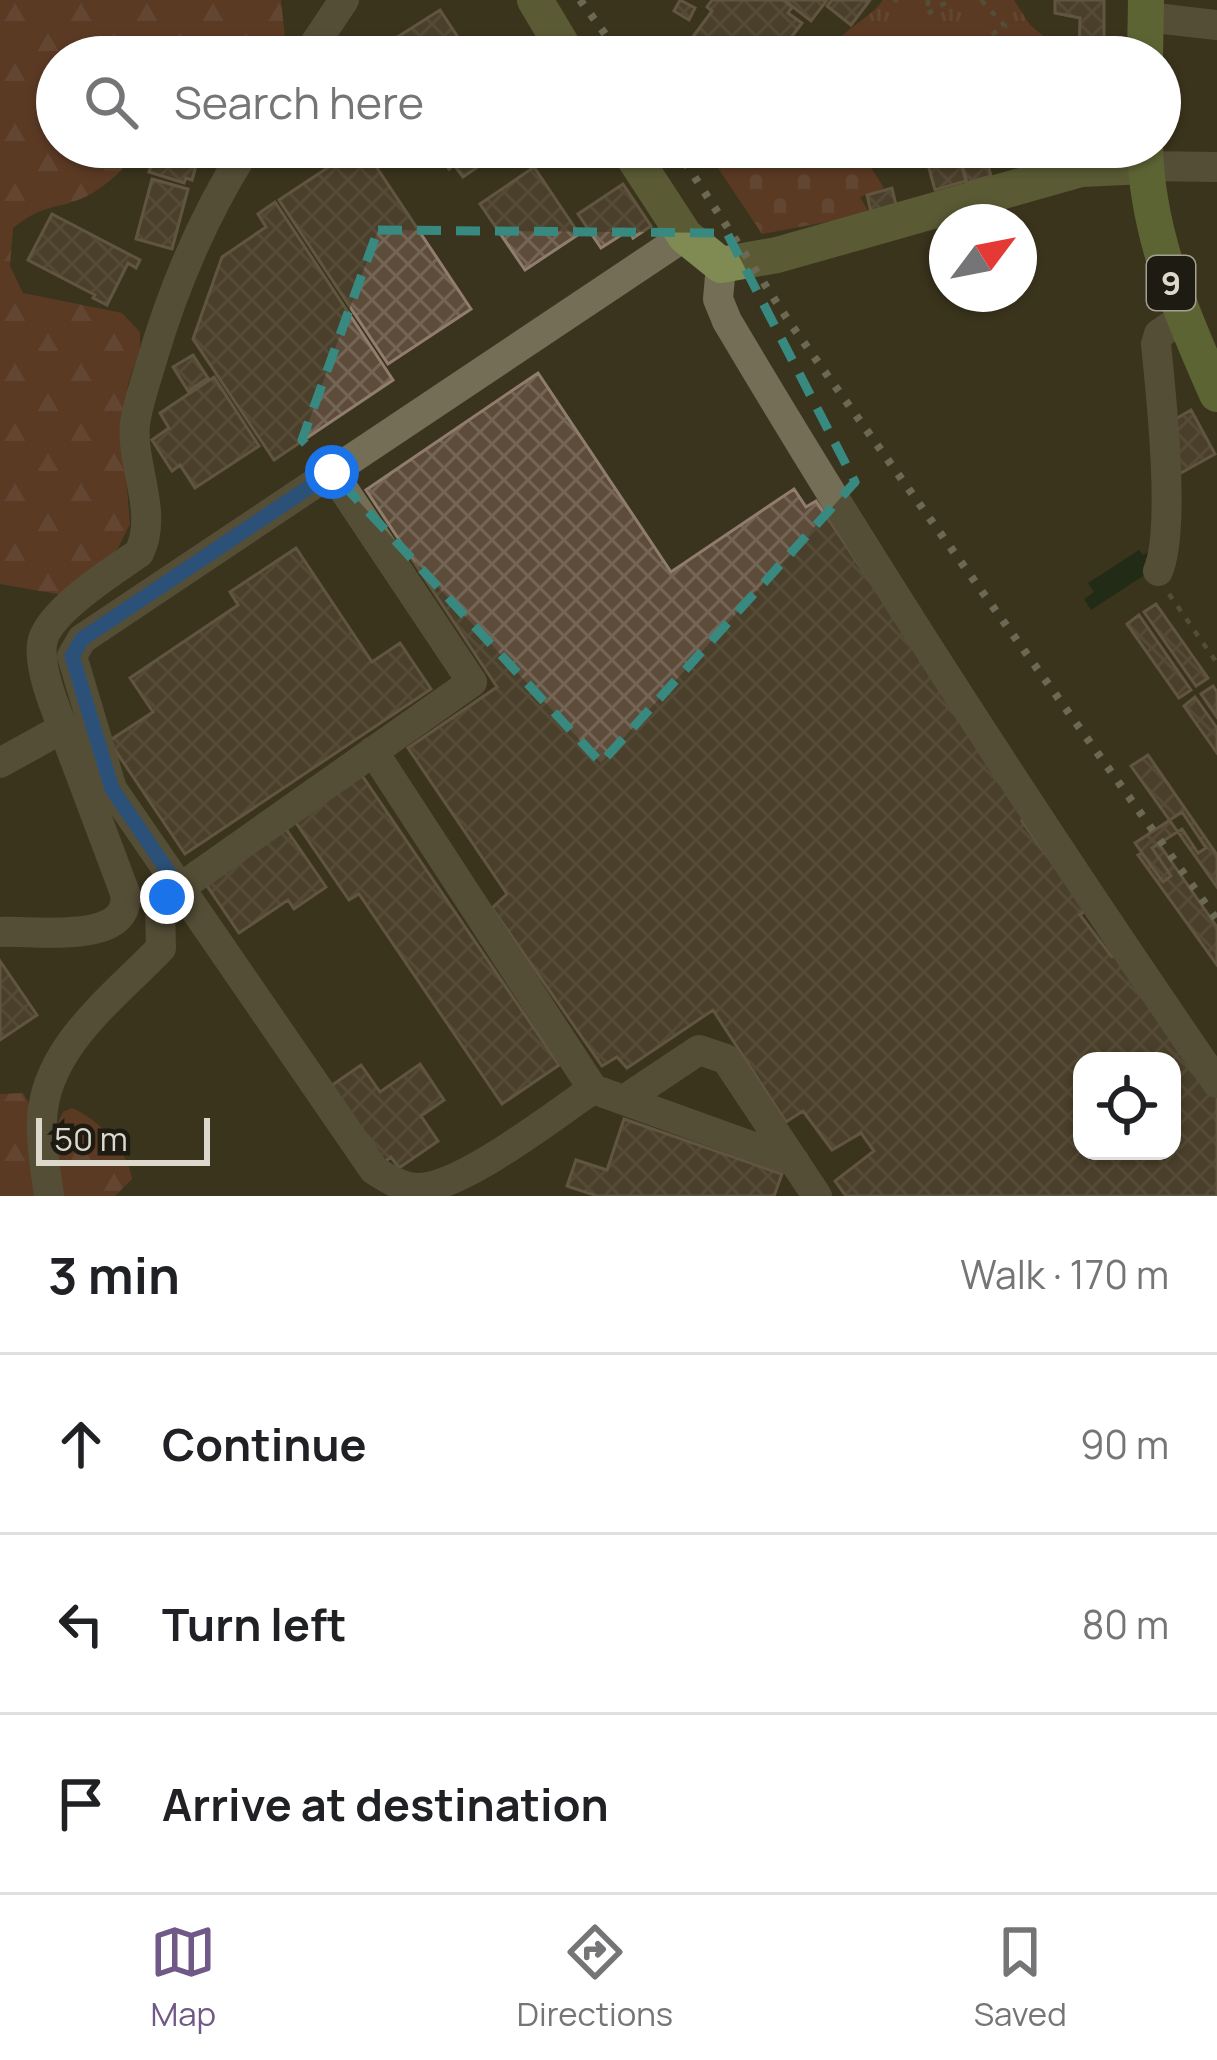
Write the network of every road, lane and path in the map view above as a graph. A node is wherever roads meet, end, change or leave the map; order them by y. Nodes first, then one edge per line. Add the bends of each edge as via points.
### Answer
1 (344, 0) edge
2 (535, 0) edge
3 (928, 0) edge
4 (950, 0) edge
5 (981, 0) edge
6 (1146, 9) edge
7 (1217, 25) edge
8 (320, 36) edge
9 (556, 36) edge
10 (990, 36) edge
11 (1181, 162) edge
12 (1217, 167) edge
13 (234, 168) edge
14 (641, 168) edge
15 (1091, 168) edge
16 (1147, 168) edge
17 (685, 236) junction
18 (727, 266) junction
19 (1183, 318) junction
20 (1217, 394) edge
21 (332, 472) junction
22 (1158, 572) joint
23 (1217, 663) edge
24 (63, 728) junction
25 (373, 751) junction
26 (0, 763) edge
27 (178, 886) junction
28 (0, 932) edge
29 (1217, 1083) edge
30 (593, 1089) junction
31 (625, 1100) junction
32 (795, 1162) junction
33 (49, 1196) edge
34 (818, 1196) edge

1 - 8 street
2 - 9 main road
3 - 4 path via 927,14
5 - 10 path via 1005,26
6 - 7 street
11 - 12 street
13 - 24 street via 188,258 138,407 144,542 45,633 43,657
14 - 17 main road
15 - 18 main road
16 - 19 highway, 9
17 - 18 main road
17 - 21 street
18 - 29 street via 718,299 727,321 837,506
19 - 20 highway, 9
19 - 22 street via 1157,338 1165,482
21 - 25 street via 472,682
21 - 27 street via 82,639 72,656 112,789
22 - 23 path
24 - 26 street
24 - 28 street via 127,907 99,928
25 - 27 street
25 - 30 street
27 - 30 street via 360,1153 389,1180 422,1188 475,1167
27 - 33 street via 160,908 161,948 69,1044 51,1076 41,1122
30 - 31 street
31 - 32 street
31 - 32 street via 699,1050 726,1059
32 - 34 street

